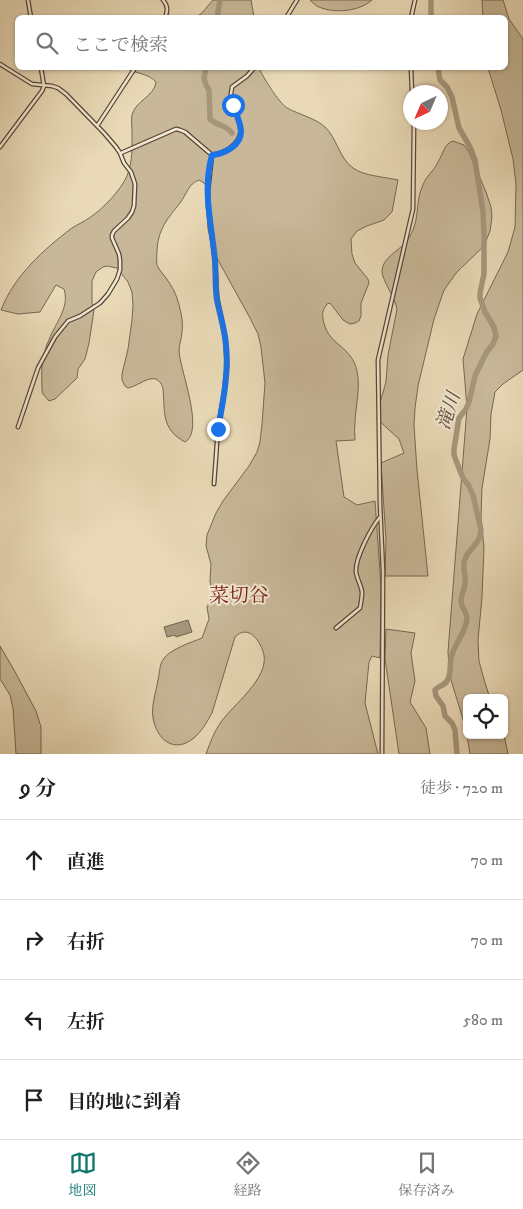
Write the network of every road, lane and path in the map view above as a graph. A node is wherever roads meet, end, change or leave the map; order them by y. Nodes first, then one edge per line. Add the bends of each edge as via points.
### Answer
1 (28, 0) edge
2 (163, 0) edge
3 (297, 0) edge
4 (415, 0) edge
5 (30, 15) edge
6 (166, 15) edge
7 (288, 15) edge
8 (412, 15) edge
9 (0, 64) edge
10 (41, 70) edge
11 (134, 70) edge
12 (252, 70) edge
13 (411, 70) edge
14 (412, 85) edge
15 (44, 86) junction
16 (97, 126) junction
17 (414, 130) edge
18 (0, 147) edge
19 (120, 153) junction
20 (212, 155) junction
21 (18, 427) dead end
22 (214, 484) dead end
23 (380, 516) junction
24 (336, 628) dead end
25 (382, 754) edge

1 - 5 street
2 - 6 street via 168,8
3 - 7 street
4 - 8 street
9 - 15 street via 32,84
10 - 15 street
11 - 16 street
12 - 20 street via 232,86 240,138 225,152
13 - 14 street
15 - 16 street via 58,88
15 - 18 street
16 - 19 street
17 - 23 street via 413,209 378,360
19 - 20 street via 180,130
19 - 21 street via 133,177 135,196 132,212 112,235 120,260 117,279 100,302 68,321 53,341 38,368
20 - 22 street via 208,206 227,365
23 - 24 street via 370,531 356,566 362,594 360,608
23 - 25 street via 383,571

